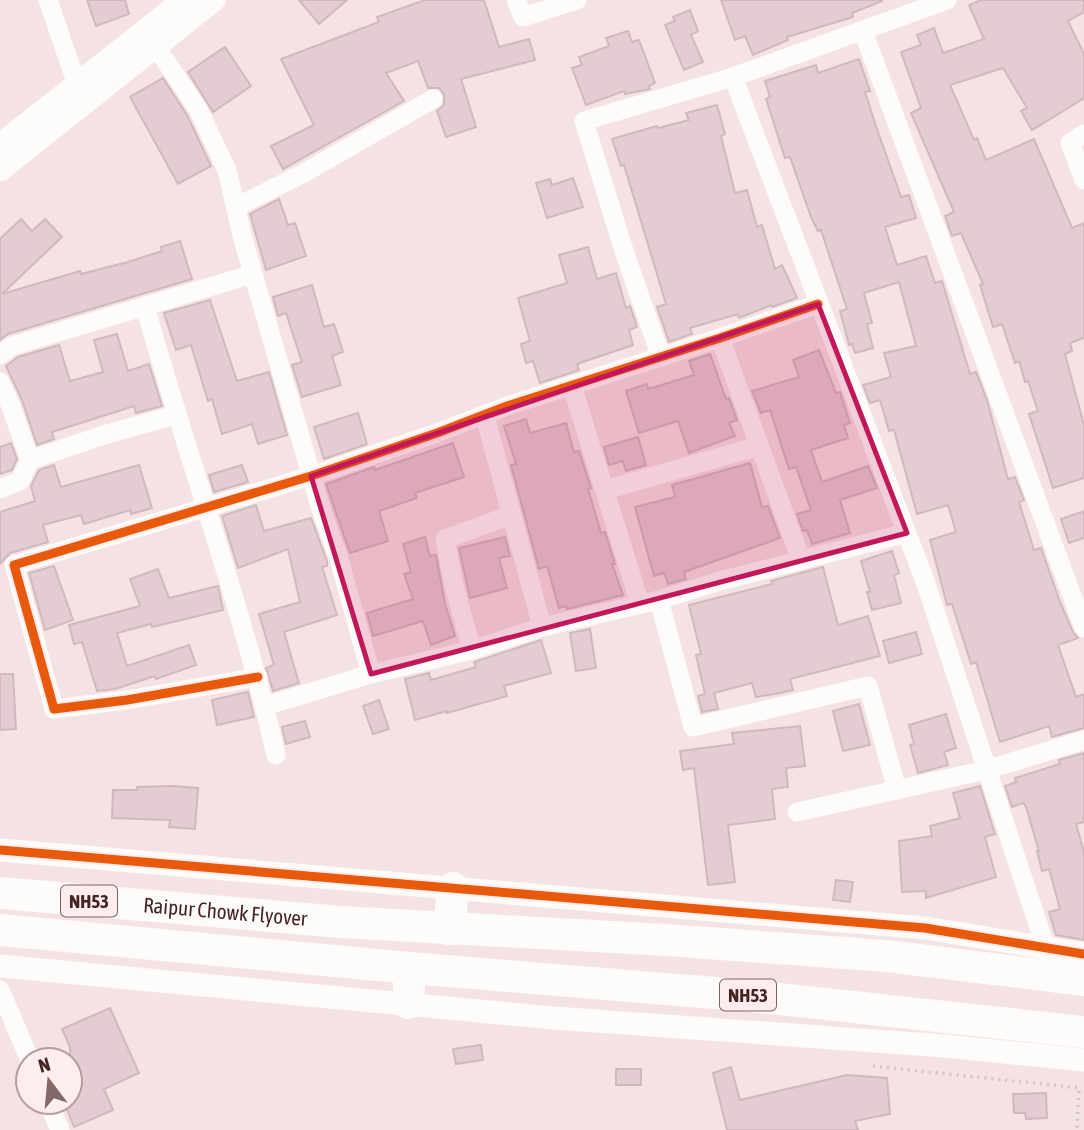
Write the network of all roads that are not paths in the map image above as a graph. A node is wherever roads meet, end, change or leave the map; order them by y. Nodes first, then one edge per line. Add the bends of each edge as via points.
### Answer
1 (48, 0) edge
2 (184, 0) edge
3 (214, 0) edge
4 (516, 0) edge
5 (577, 0) edge
6 (947, 0) edge
7 (863, 31) junction
8 (150, 38) junction
9 (733, 77) junction
10 (77, 85) junction
11 (433, 99) dead end
12 (1079, 144) edge
13 (0, 145) edge
14 (0, 170) edge
15 (1084, 180) edge
16 (236, 207) junction
17 (253, 274) junction
18 (818, 304) junction
19 (145, 306) junction
20 (720, 338) junction
21 (0, 355) edge
22 (661, 357) junction
23 (0, 382) edge
24 (572, 386) junction
25 (176, 415) junction
26 (485, 416) junction
27 (759, 446) junction
28 (30, 460) junction
29 (311, 475) junction
30 (0, 489) edge
31 (605, 490) junction
32 (206, 508) junction
33 (511, 516) junction
34 (907, 533) junction
35 (800, 560) junction
36 (650, 602) junction
37 (542, 627) junction
38 (1084, 628) edge
39 (472, 650) junction
40 (371, 674) junction
41 (258, 677) junction
42 (265, 706) junction
43 (1084, 740) edge
44 (276, 755) dead end
45 (986, 770) junction
46 (897, 790) junction
47 (797, 813) dead end
48 (0, 850) edge
49 (453, 888) junction
50 (0, 893) edge
51 (449, 929) junction
52 (0, 930) edge
53 (1084, 954) edge
54 (1050, 962) junction
55 (0, 966) edge
56 (410, 968) junction
57 (1084, 981) edge
58 (0, 990) edge
59 (408, 1003) junction
60 (1084, 1032) edge
61 (24, 1046) edge
62 (1084, 1060) edge

1 - 10 street
2 - 8 street
3 - 8 street
4 - 5 street via 523,17
6 - 7 street
7 - 9 street
7 - 38 street
8 - 10 street
8 - 14 street
8 - 16 street via 198,109 228,170
9 - 18 street
9 - 22 street via 584,121
10 - 13 street
11 - 16 street
12 - 15 street
16 - 17 street
17 - 19 street
17 - 29 street
18 - 20 street
18 - 34 street
19 - 21 street via 12,346
19 - 25 street
20 - 22 street
20 - 27 street
22 - 24 street
23 - 28 street
24 - 26 street
24 - 31 street
25 - 28 street
25 - 32 street
26 - 29 street
26 - 33 street
27 - 31 street
27 - 35 street
28 - 30 street via 20,481
29 - 32 street
29 - 40 street
31 - 36 street
32 - 41 street
32 - 41 street via 14,565 54,709
33 - 37 street
33 - 39 street via 444,539
34 - 35 street
34 - 45 street
35 - 36 street
36 - 37 street
36 - 46 street via 693,727 868,686
37 - 39 street
39 - 40 street
40 - 42 street
41 - 42 street
42 - 44 street
43 - 45 street
45 - 46 street
45 - 54 street
46 - 47 street
48 - 49 street
49 - 51 highway
49 - 54 street via 925,928
50 - 51 highway, Raipur Chowk Flyover / NH53
51 - 54 highway, NH53 via 886,957
52 - 56 highway, Raipur Chowk Flyover / NH53
53 - 54 street
54 - 57 highway, NH53
55 - 59 street
56 - 59 highway
56 - 60 highway, NH53 via 752,996
58 - 61 street
59 - 62 street

